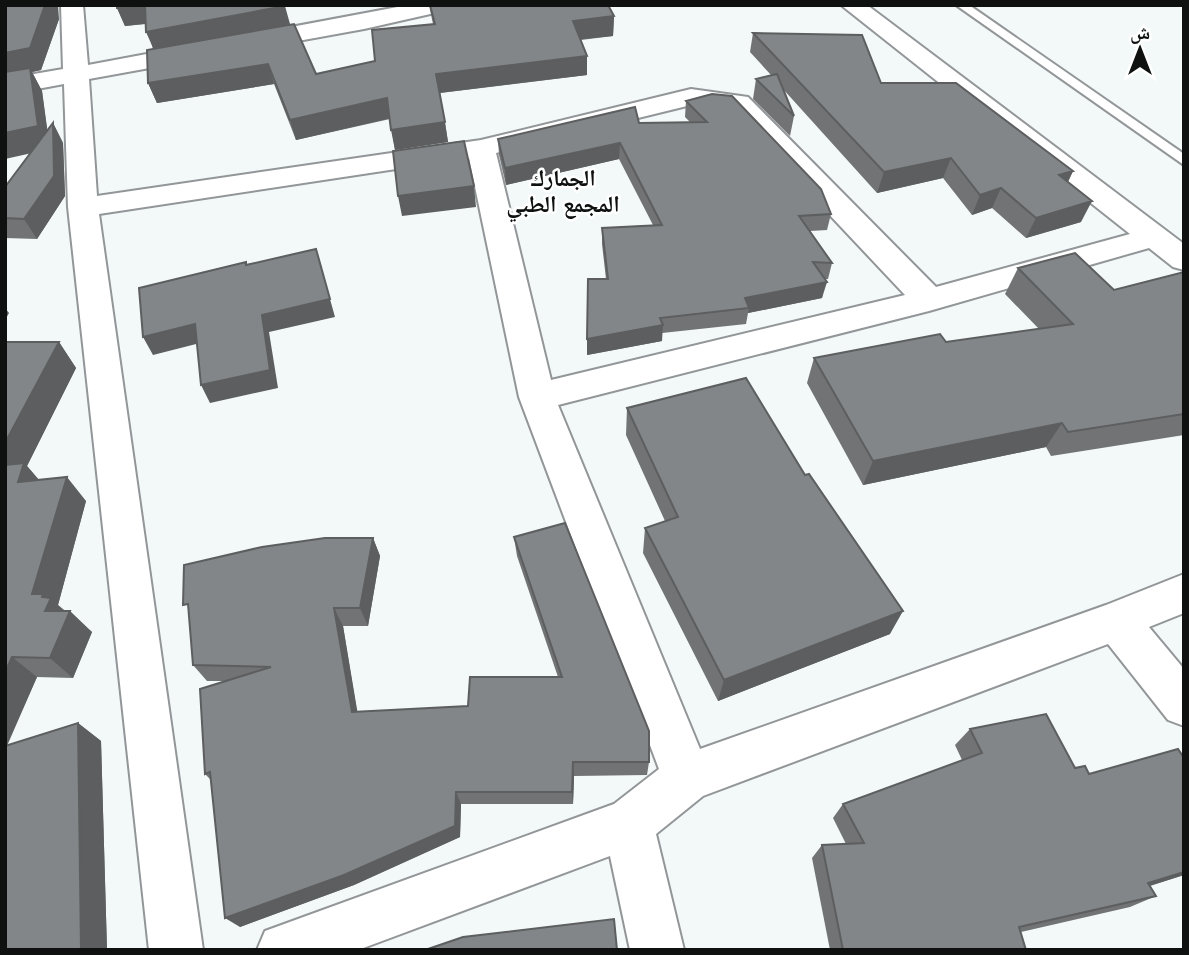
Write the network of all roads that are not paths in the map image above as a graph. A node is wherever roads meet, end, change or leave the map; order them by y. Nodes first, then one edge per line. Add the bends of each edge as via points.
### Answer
1 (72, 5) edge
2 (440, 5) edge
3 (852, 5) edge
4 (961, 5) edge
5 (360, 14) edge
6 (74, 76) junction
7 (5, 87) edge
8 (481, 148) junction
9 (1184, 161) edge
10 (83, 207) junction
11 (1153, 237) junction
12 (1184, 260) edge
13 (929, 300) junction
14 (537, 397) junction
15 (1184, 593) edge
16 (1116, 621) junction
17 (1184, 704) edge
18 (687, 778) junction
19 (629, 824) junction
20 (176, 950) edge
21 (284, 950) edge
22 (657, 950) edge

1 - 6 street
2 - 5 street
3 - 11 street
4 - 9 lane
5 - 6 street
6 - 7 street
6 - 10 street
8 - 10 street
8 - 13 street via 691,97 739,103
8 - 14 street
10 - 20 street
11 - 12 street
11 - 13 street
13 - 14 street
14 - 18 street
15 - 16 street
16 - 17 street
16 - 18 street
18 - 19 street
19 - 21 street
19 - 22 street

